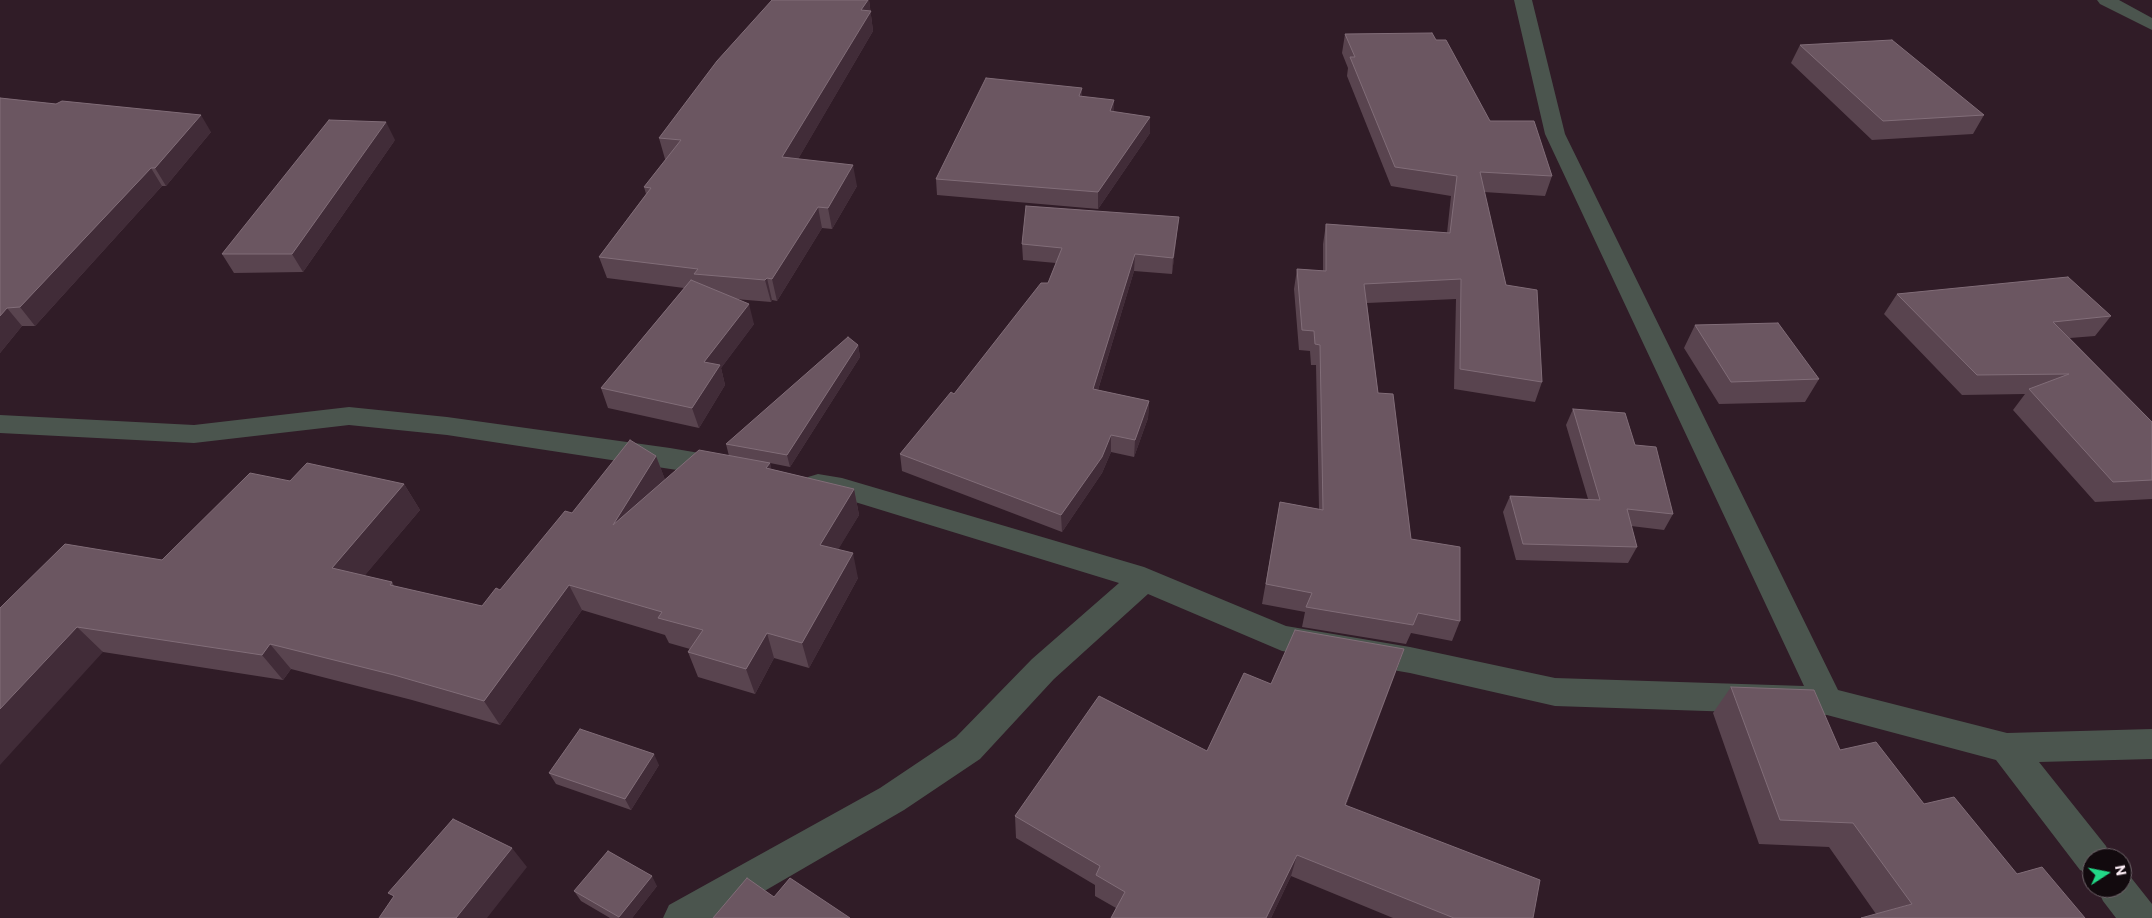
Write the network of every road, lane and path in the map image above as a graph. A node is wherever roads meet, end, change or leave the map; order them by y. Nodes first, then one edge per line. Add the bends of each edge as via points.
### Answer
1 (1523, 0) edge
2 (2106, 0) edge
3 (2152, 25) edge
4 (0, 424) edge
5 (746, 471) edge
6 (794, 480) edge
7 (1144, 579) junction
8 (1827, 701) junction
9 (2152, 744) edge
10 (2008, 748) junction
11 (2084, 848) edge
12 (2124, 898) edge
13 (682, 918) edge
14 (2139, 918) edge

1 - 8 street via 1555,134
2 - 3 street
4 - 5 street via 194,434 349,416 447,426
6 - 7 street via 842,488
7 - 8 street via 1282,638 1410,660 1554,692
7 - 13 street via 1043,669 968,748 892,799
8 - 10 street
9 - 10 street
10 - 11 street
12 - 14 street

